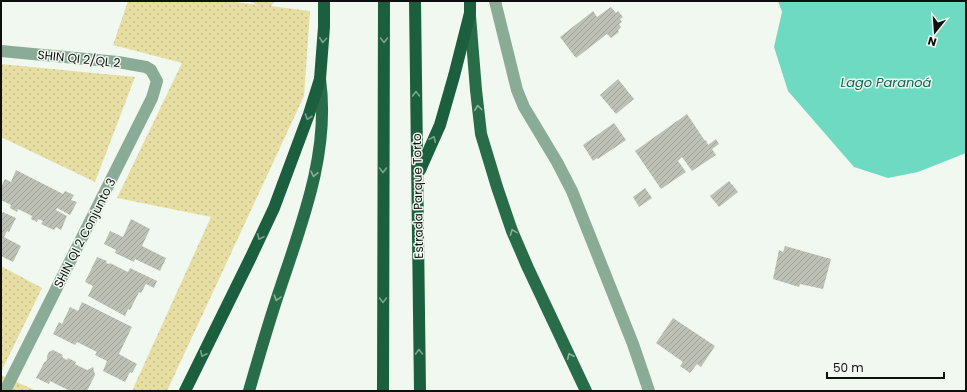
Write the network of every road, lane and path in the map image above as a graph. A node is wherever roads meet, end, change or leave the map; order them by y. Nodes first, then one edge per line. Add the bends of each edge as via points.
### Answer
1 (324, 1) edge
2 (384, 1) edge
3 (415, 1) edge
4 (495, 1) edge
5 (470, 7) edge
6 (1, 51) edge
7 (154, 74) joint
8 (320, 79) junction
9 (418, 175) junction
10 (5, 391) edge
11 (185, 391) edge
12 (249, 391) edge
13 (382, 391) edge
14 (420, 391) edge
15 (586, 391) edge
16 (649, 391) edge

1 -> 8 highway
2 -> 13 highway
9 -> 3 highway, Estrada Parque Torto
4 - 16 street via 517,90 572,191
9 -> 5 highway via 440,125
15 -> 5 main road via 512,232 497,187 481,134
6 - 7 street, SHIN QI 2/QL 2 via 135,65 146,67
7 - 10 street, SHIN QI 2 Conjunto 3 via 157,81 152,98
8 -> 11 highway via 274,208
8 -> 12 main road via 322,114 316,167 306,212
14 -> 9 highway, Estrada Parque Torto

